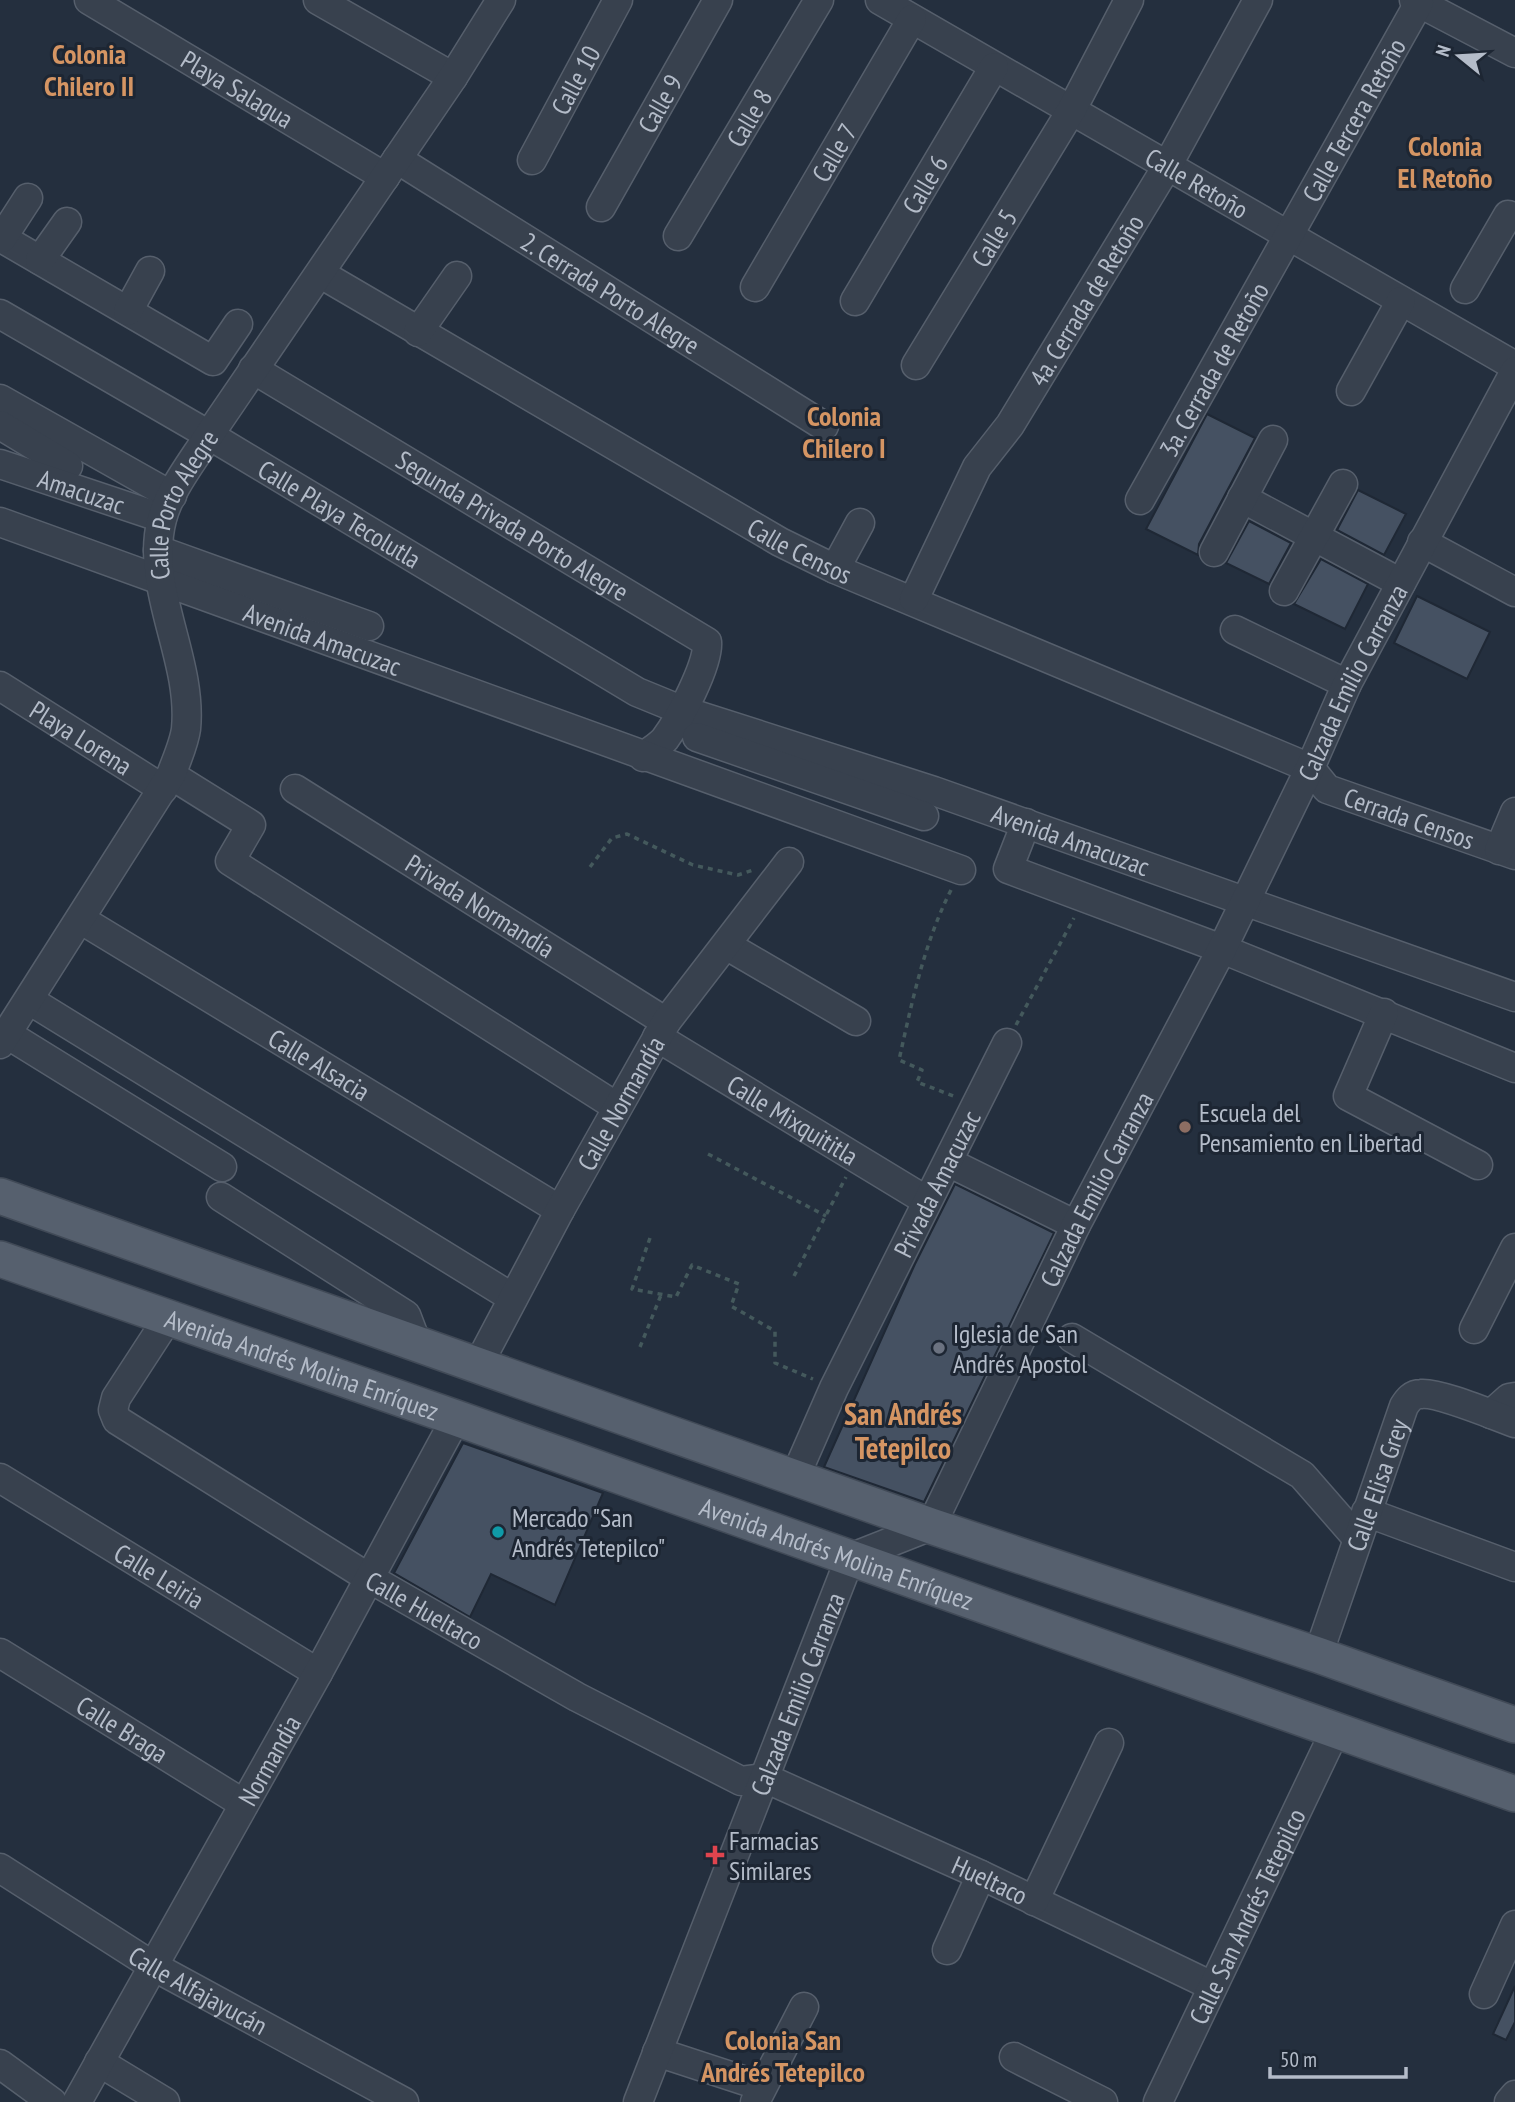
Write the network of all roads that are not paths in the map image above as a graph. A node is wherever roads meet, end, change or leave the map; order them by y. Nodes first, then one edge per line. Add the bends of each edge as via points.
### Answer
1 (89, 0) edge
2 (318, 0) edge
3 (501, 0) edge
4 (618, 0) edge
5 (718, 0) edge
6 (819, 0) edge
7 (880, 0) edge
8 (1129, 0) edge
9 (1258, 0) edge
10 (1416, 1) edge
11 (912, 19) junction
12 (1515, 53) edge
13 (994, 67) junction
14 (453, 77) junction
15 (1071, 111) junction
16 (532, 160) dead end
17 (391, 168) junction
18 (1166, 168) junction
19 (28, 198) dead end
20 (601, 207) dead end
21 (1515, 217) edge
22 (67, 222) dead end
23 (678, 236) dead end
24 (1, 237) edge
25 (1288, 237) junction
26 (40, 260) junction
27 (150, 271) dead end
28 (321, 274) junction
29 (457, 276) dead end
30 (755, 287) dead end
31 (1465, 289) dead end
32 (855, 301) dead end
33 (1401, 301) junction
34 (128, 311) junction
35 (0, 314) edge
36 (238, 324) dead end
37 (418, 332) junction
38 (916, 365) dead end
39 (1515, 368) edge
40 (253, 369) junction
41 (1351, 391) dead end
42 (0, 399) edge
43 (0, 425) edge
44 (824, 426) dead end
45 (209, 435) junction
46 (1273, 440) dead end
47 (0, 464) edge
48 (68, 466) dead end
49 (1343, 484) dead end
50 (1242, 498) junction
51 (1140, 500) dead end
52 (167, 507) junction
53 (0, 522) edge
54 (860, 523) dead end
55 (1314, 537) junction
56 (1422, 542) junction
57 (158, 550) junction
58 (1214, 552) dead end
59 (835, 569) junction
60 (162, 579) junction
61 (1401, 583) junction
62 (1284, 591) dead end
63 (1515, 592) edge
64 (914, 599) junction
65 (369, 626) dead end
66 (1235, 630) dead end
67 (1347, 684) junction
68 (0, 686) edge
69 (681, 710) junction
70 (697, 737) dead end
71 (643, 757) junction
72 (809, 762) junction
73 (1310, 768) junction
74 (167, 782) junction
75 (295, 789) dead end
76 (929, 804) junction
77 (795, 808) junction
78 (1515, 813) edge
79 (1026, 823) junction
80 (1507, 853) edge
81 (915, 854) junction
82 (789, 862) dead end
83 (961, 870) road end
84 (1244, 900) junction
85 (80, 919) junction
86 (726, 945) junction
87 (1222, 948) junction
88 (1515, 997) edge
89 (1384, 1013) junction
90 (11, 1020) edge
91 (856, 1021) dead end
92 (661, 1029) junction
93 (1007, 1043) road end
94 (1515, 1068) edge
95 (617, 1107) junction
96 (948, 1162) junction
97 (1478, 1165) dead end
98 (222, 1167) dead end
99 (0, 1196) edge
100 (221, 1197) dead end
101 (927, 1200) junction
102 (559, 1210) junction
103 (1076, 1225) junction
104 (1515, 1248) edge
105 (0, 1259) edge
106 (513, 1297) junction
107 (167, 1318) junction
108 (1474, 1329) dead end
109 (1072, 1338) dead end
110 (417, 1344) junction
111 (478, 1365) junction
112 (1515, 1397) edge
113 (456, 1418) junction
114 (1503, 1419) edge
115 (795, 1477) junction
116 (0, 1478) edge
117 (1366, 1512) junction
118 (931, 1526) junction
119 (1357, 1538) junction
120 (850, 1558) junction
121 (1515, 1567) edge
122 (369, 1578) junction
123 (0, 1653) edge
124 (1318, 1655) junction
125 (318, 1673) junction
126 (1515, 1725) edge
127 (1335, 1731) junction
128 (1109, 1743) dead end
129 (765, 1778) junction
130 (1515, 1794) edge
131 (244, 1804) junction
132 (0, 1868) edge
133 (981, 1875) junction
134 (1034, 1901) junction
135 (1515, 1925) edge
136 (947, 1950) dead end
137 (153, 1966) junction
138 (1212, 1986) junction
139 (1484, 1994) dead end
140 (804, 2007) dead end
141 (657, 2052) junction
142 (1014, 2057) dead end
143 (99, 2062) junction
144 (0, 2064) edge
145 (758, 2094) edge
146 (1515, 2095) edge
147 (51, 2102) edge
148 (77, 2102) edge
149 (165, 2102) edge
150 (404, 2102) edge
151 (638, 2102) edge
152 (1103, 2102) edge
153 (1158, 2102) edge
154 (1509, 2102) edge

1 - 17 street, Playa Salagua
2 - 14 street
3 - 14 street, Calle Porto Alegre
4 - 16 street, Calle 10
5 - 20 street, Calle 9
6 - 23 street, Calle 8
7 - 11 street, Calle Retoño
8 - 15 street, Calle 5
9 - 18 street, 4a. Cerrada de Retoño
10 - 12 street
10 - 25 street, Calle Tercera Retoño
11 - 13 street, Calle Retoño
11 - 30 street, Calle 7
13 - 15 street, Calle Retoño
13 - 32 street, Calle 6
14 - 17 street, Calle Porto Alegre
15 - 18 street, Calle Retoño
15 - 38 street, Calle 5
17 - 28 street, Calle Porto Alegre
17 - 44 street, 2. Cerrada Porto Alegre
18 - 25 street, Calle Retoño
18 - 64 street, 4a. Cerrada de Retoño via 1010,425 977,467
19 - 24 street
21 - 31 street via 1508,215
22 - 26 street
24 - 26 street
25 - 33 street, Calle Retoño
25 - 51 street, 3a. Cerrada de Retoño
26 - 34 street
27 - 34 street
28 - 37 street, Calle Censos
28 - 40 street, Calle Porto Alegre
29 - 37 street
33 - 39 street, Calle Retoño
33 - 41 street
34 - 36 street via 214,361
35 - 45 street, Calle Playa Tecolutla
37 - 59 street, Calle Censos via 780,542
39 - 56 street, Calzada Emilio Carranza
40 - 45 street, Calle Porto Alegre
40 - 69 street, Segunda Privada Porto Alegre via 707,642 708,654
42 - 52 street
43 - 48 street
45 - 52 street, Calle Porto Alegre
45 - 69 street, Calle Playa Tecolutla via 637,692
46 - 50 street
47 - 52 street, Amacuzac
49 - 55 street
50 - 55 street
50 - 58 street
52 - 57 street, Calle Porto Alegre
53 - 60 street, Avenida Amacuzac
54 - 59 street
55 - 61 street
55 - 62 street
56 - 61 street, Calzada Emilio Carranza
56 - 63 street
57 - 60 street, Calle Porto Alegre
57 - 65 street
59 - 64 street, Calle Censos
60 - 71 street, Avenida Amacuzac
60 - 74 street, Calle Porto Alegre via 184,684 186,731
61 - 67 street, Calzada Emilio Carranza
64 - 73 street, Calle Censos
66 - 67 street
67 - 73 street, Calzada Emilio Carranza
68 - 74 street, Playa Lorena
69 - 71 street via 664,740
69 - 72 street
70 - 72 street
71 - 77 street, Avenida Amacuzac
72 - 76 street, Avenida Amacuzac
72 - 77 street
73 - 80 street, Cerrada Censos via 1326,789
73 - 84 street, Calzada Emilio Carranza
74 - 85 street, Calle Porto Alegre
74 - 95 street, Playa Lorena via 251,825 230,861
75 - 92 street, Privada Normandía
76 - 79 street, Avenida Amacuzac
76 - 81 street
77 - 81 street, Avenida Amacuzac
78 - 80 street
79 - 84 street, Avenida Amacuzac
79 - 87 street, Avenida Amacuzac via 1008,869
81 - 83 street, Avenida Amacuzac
82 - 86 street, Calle Normandía
84 - 87 street, Calzada Emilio Carranza
84 - 88 street, Avenida Amacuzac
85 - 90 street, Calle Porto Alegre
85 - 102 street, Calle Alsacia
86 - 91 street
86 - 92 street, Calle Normandía
87 - 89 street, Avenida Amacuzac
87 - 103 street, Calzada Emilio Carranza
89 - 94 street, Avenida Amacuzac
89 - 97 street via 1348,1096
90 - 98 street
90 - 106 street
92 - 95 street, Calle Normandía
92 - 101 street, Calle Mixquititla via 855,1159
93 - 96 street, Privada Amacuzac
95 - 102 street, Calle Normandía
96 - 101 street, Privada Amacuzac
96 - 103 street
99 - 110 main road
100 - 110 street via 405,1315
101 - 115 street, Privada Amacuzac
102 - 106 street, Calle Normandía
103 - 118 street, Calzada Emilio Carranza
104 - 108 street
105 - 107 main road, Avenida Andrés Molina Enríquez
106 - 111 street, Calle Normandía
107 - 113 main road, Avenida Andrés Molina Enríquez
107 - 122 street, Calle Hueltaco via 116,1398 113,1410 117,1420
109 - 119 street via 1302,1475
110 - 111 main road
111 - 115 main road
112 - 114 street via 1509,1398
113 - 120 main road, Avenida Andrés Molina Enríquez
113 - 122 street, Normandia
114 - 117 street, Calle Elisa Grey via 1436,1396 1422,1393 1411,1397
115 - 118 main road
116 - 125 street, Calle Leiria
117 - 119 street, Calle Elisa Grey
117 - 121 street
118 - 120 street
118 - 124 main road
119 - 124 street, Calle Elisa Grey
120 - 127 main road, Avenida Andrés Molina Enríquez
120 - 129 street, Calzada Emilio Carranza
122 - 125 street, Normandia
122 - 129 street, Calle Hueltaco via 577,1697 741,1781
123 - 131 street, Calle Braga
124 - 126 main road
125 - 131 street, Normandia
127 - 130 main road, Avenida Andrés Molina Enríquez
127 - 138 street, Calle San Andrés Tetepilco
128 - 134 street
129 - 133 street, Hueltaco
129 - 141 street, Calzada Emilio Carranza
131 - 137 street, Normandia
132 - 137 street, Calle Alfajayucán
133 - 134 street, Hueltaco
133 - 136 street
134 - 138 street, Hueltaco
135 - 139 street
137 - 143 street, Normandia
137 - 150 street, Calle Alfajayucán
138 - 153 street, Calle San Andrés Tetepilco
140 - 145 street
141 - 145 street
141 - 151 street, Calzada Emilio Carranza
142 - 152 street
143 - 148 street, Normandia
143 - 149 street
144 - 147 street
146 - 154 street

